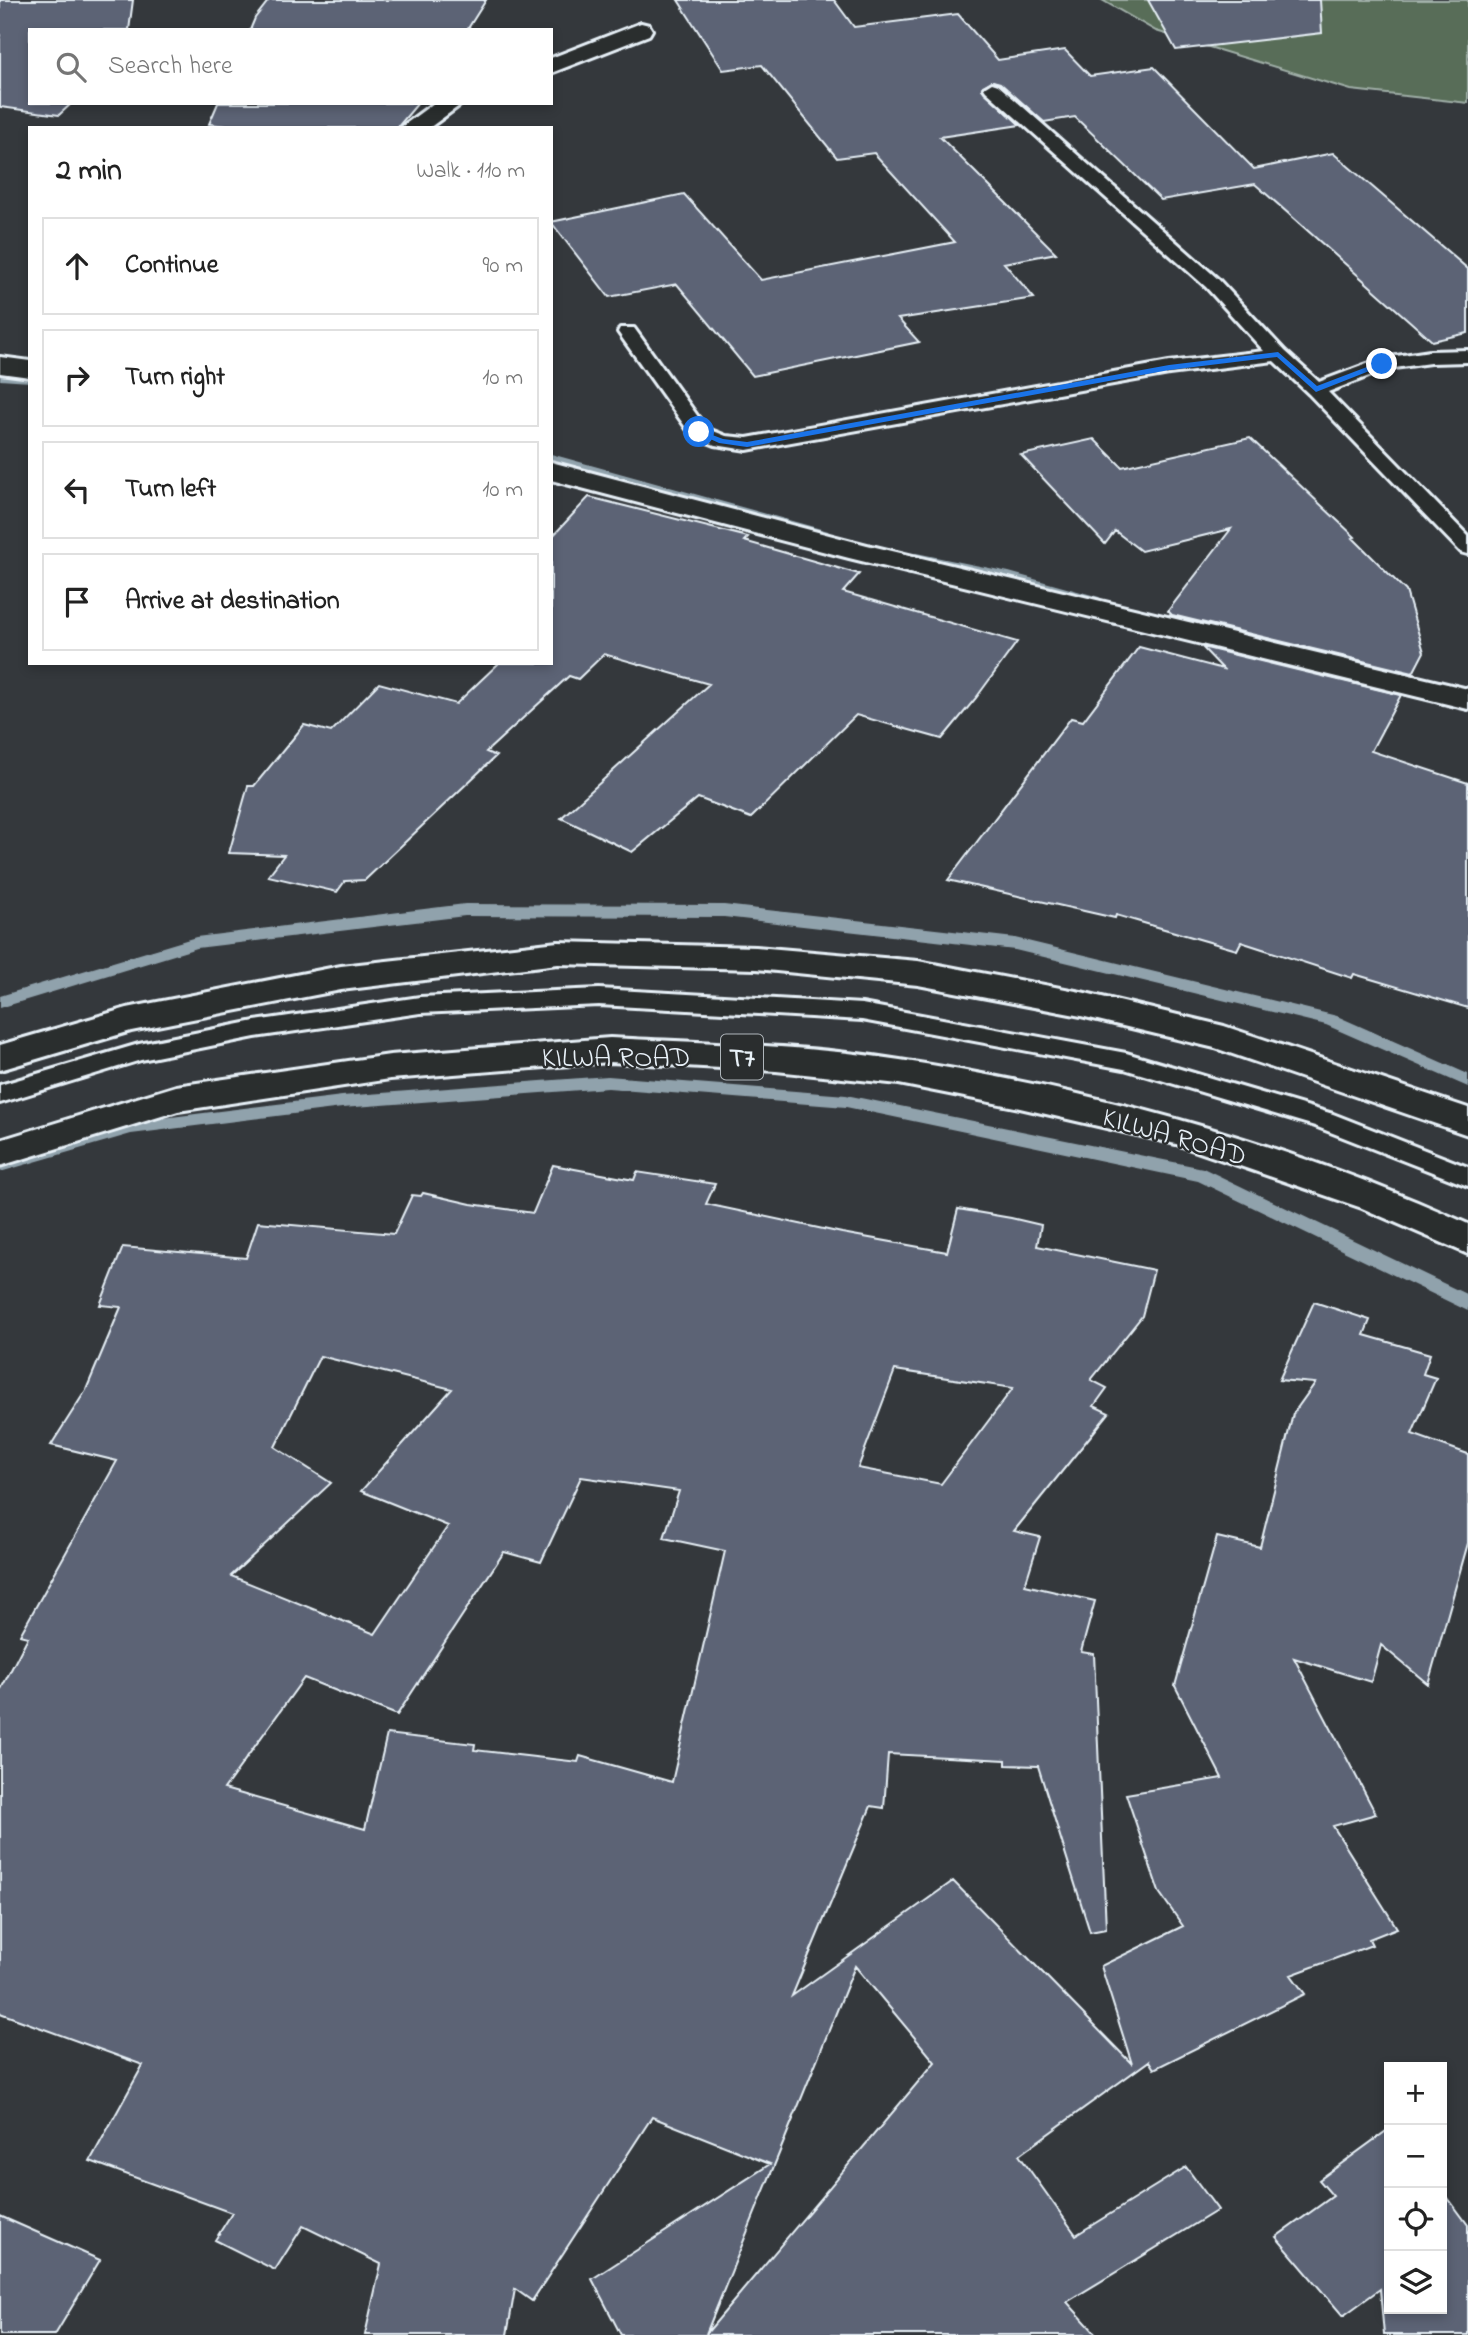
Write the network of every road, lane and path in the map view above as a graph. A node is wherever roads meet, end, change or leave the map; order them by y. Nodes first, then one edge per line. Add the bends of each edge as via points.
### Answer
1 (641, 30) dead end
2 (553, 65) edge
3 (992, 88) dead end
4 (448, 105) edge
5 (415, 126) edge
6 (627, 332) dead end
7 (1278, 355) junction
8 (1468, 356) edge
9 (0, 365) edge
10 (28, 369) edge
11 (1316, 390) junction
12 (553, 472) edge
13 (1465, 540) edge
14 (1468, 699) edge
15 (0, 1058) edge
16 (0, 1094) edge
17 (1468, 1122) edge
18 (0, 1153) edge
19 (1468, 1177) edge
20 (1468, 1240) edge

1 - 2 main road
3 - 7 lane via 1212,283
4 - 5 main road
6 - 7 lane via 699,432 747,444 1169,368
7 - 11 lane
8 - 11 lane via 1382,364
9 - 10 main road
11 - 13 lane
12 - 14 main road via 860,552
15 - 17 main road via 127,1020 341,978 558,953 756,958 918,973 1094,1007 1224,1038
16 - 19 lane via 139,1052 255,1030 420,1005 599,996 862,1012 1126,1061 1324,1120
18 - 20 main road, KILWA ROAD / T7 via 176,1099 390,1067 610,1050 776,1059 900,1072 1183,1133 1377,1198

